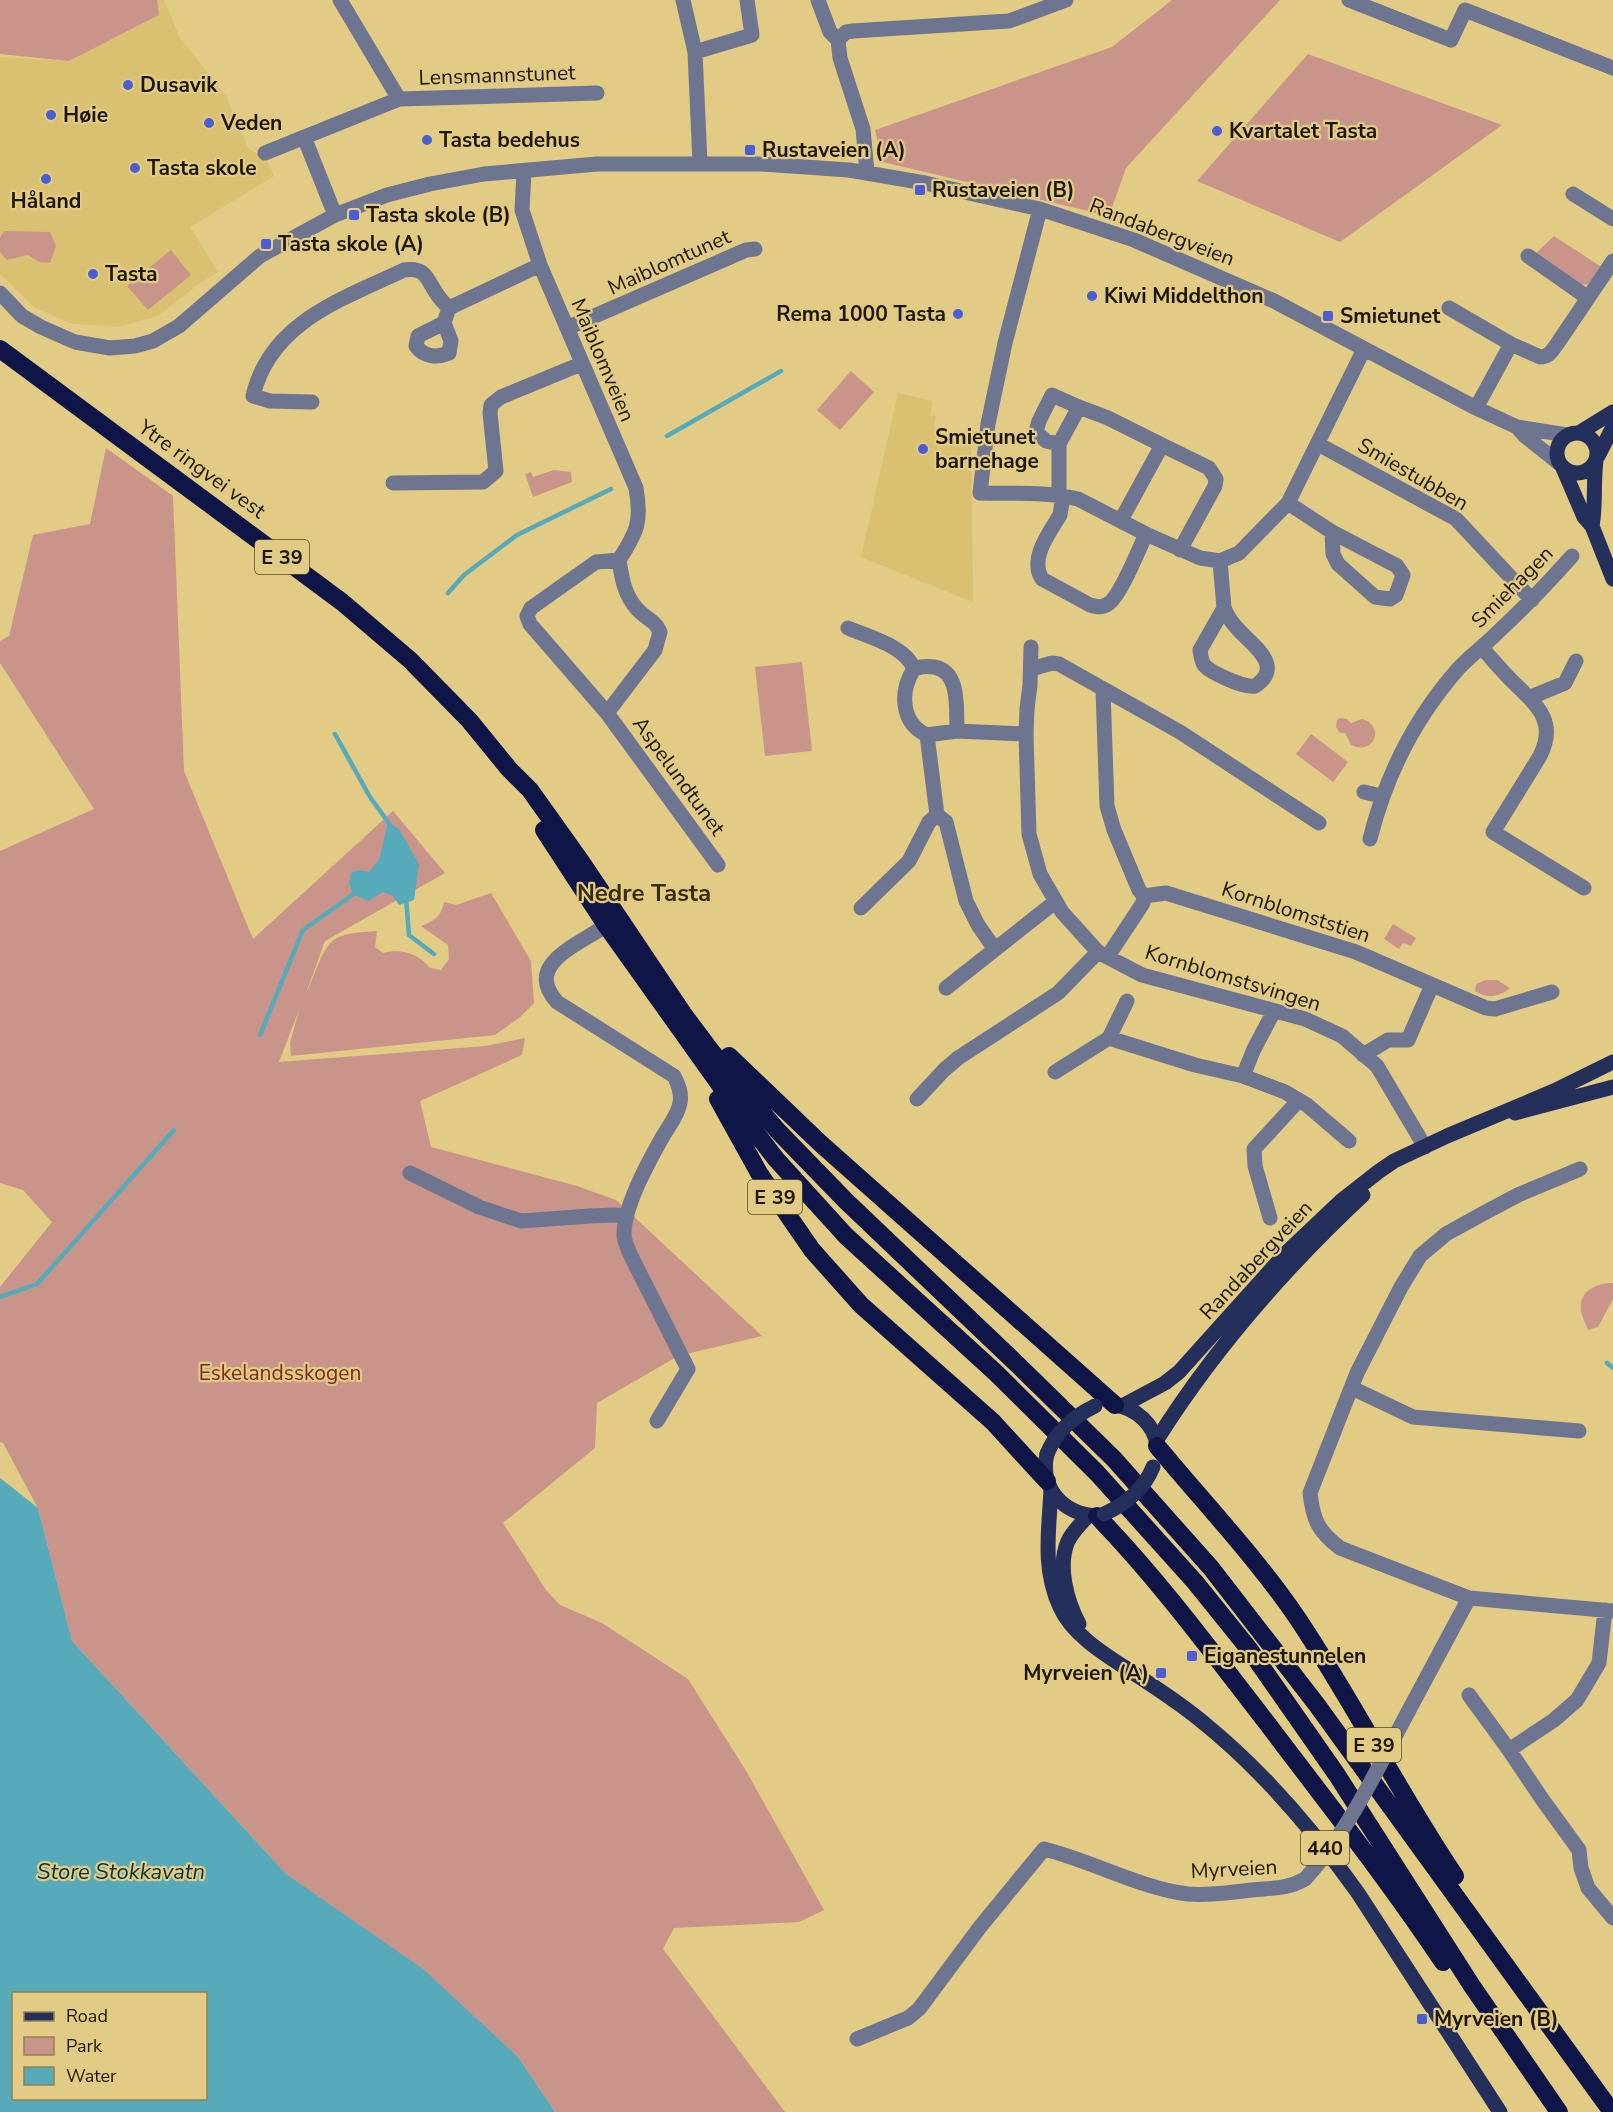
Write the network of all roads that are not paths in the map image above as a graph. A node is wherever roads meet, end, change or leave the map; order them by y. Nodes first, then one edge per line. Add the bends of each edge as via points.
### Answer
1 (340, 0) edge
2 (683, 0) edge
3 (747, 0) edge
4 (818, 0) edge
5 (1066, 0) edge
6 (1348, 0) edge
7 (838, 40) junction
8 (695, 52) junction
9 (1613, 68) edge
10 (597, 93) dead end
11 (399, 99) junction
12 (304, 137) junction
13 (264, 153) dead end
14 (700, 163) junction
15 (524, 172) junction
16 (867, 172) junction
17 (1573, 194) dead end
18 (1040, 209) junction
19 (334, 215) junction
20 (1613, 219) edge
21 (754, 249) dead end
22 (1528, 256) dead end
23 (1613, 261) edge
24 (540, 266) junction
25 (0, 293) edge
26 (1588, 298) junction
27 (1449, 308) dead end
28 (567, 328) junction
29 (1511, 344) junction
30 (0, 349) edge
31 (1364, 349) junction
32 (581, 364) junction
33 (312, 402) dead end
34 (1080, 407) junction
35 (1476, 408) junction
36 (1613, 412) edge
37 (1517, 427) junction
38 (1613, 427) edge
39 (1573, 434) junction
40 (1059, 444) junction
41 (1318, 444) junction
42 (1162, 445) junction
43 (1597, 458) junction
44 (1562, 466) junction
45 (393, 483) dead end
46 (1059, 495) junction
47 (1288, 503) junction
48 (1121, 520) junction
49 (1592, 526) junction
50 (1332, 531) junction
51 (1146, 534) junction
52 (1180, 550) junction
53 (1572, 556) dead end
54 (619, 560) junction
55 (1220, 561) junction
56 (1613, 579) edge
57 (1532, 600) junction
58 (1224, 608) junction
59 (848, 628) dead end
60 (1031, 647) dead end
61 (1482, 648) junction
62 (1576, 661) dead end
63 (914, 669) junction
64 (1031, 669) junction
65 (1103, 690) junction
66 (1531, 698) junction
67 (607, 713) junction
68 (957, 731) junction
69 (1026, 734) junction
70 (927, 735) junction
71 (509, 769) junction
72 (1364, 792) dead end
73 (1381, 796) junction
74 (937, 815) junction
75 (1319, 823) dead end
76 (1370, 839) dead end
77 (718, 865) dead end
78 (1584, 888) dead end
79 (1144, 896) junction
80 (1054, 902) junction
81 (861, 908) dead end
82 (606, 925) junction
83 (994, 948) junction
84 (1103, 954) junction
85 (1432, 985) junction
86 (946, 988) dead end
87 (1552, 992) dead end
88 (674, 1000) junction
89 (1127, 1001) dead end
90 (1274, 1011) junction
91 (686, 1037) junction
92 (1109, 1038) junction
93 (1363, 1055) junction
94 (1613, 1062) edge
95 (1055, 1072) dead end
96 (1244, 1076) junction
97 (1613, 1087) edge
98 (917, 1099) dead end
99 (1299, 1100) junction
100 (1497, 1116) junction
101 (1349, 1141) dead end
102 (1425, 1147) junction
103 (1580, 1169) dead end
104 (410, 1173) dead end
105 (627, 1216) junction
106 (1270, 1218) dead end
107 (1352, 1388) junction
108 (1118, 1405) junction
109 (657, 1421) dead end
110 (1579, 1431) dead end
111 (1156, 1443) junction
112 (1049, 1486) junction
113 (1097, 1515) junction
114 (1469, 1598) junction
115 (1609, 1610) edge
116 (1087, 1640) junction
117 (1469, 1695) dead end
118 (1509, 1750) junction
119 (1613, 1918) edge
120 (1473, 1921) junction
121 (1472, 1986) junction
122 (857, 2040) dead end
123 (1500, 2112) edge
124 (1559, 2112) edge
125 (1612, 2112) edge

1 - 11 street, Lensmannstunet
2 - 8 street
3 - 8 street via 752,35
4 - 7 street via 830,32
5 - 7 street via 1009,21 853,31
6 - 9 street via 1451,40 1465,10
7 - 16 street via 863,129
8 - 14 street
10 - 11 street, Lensmannstunet
11 - 12 street, Lensmannstunet
12 - 13 street, Lensmannstunet
12 - 19 street
14 - 15 street, Randabergveien via 597,164
14 - 16 street, Randabergveien
15 - 19 street, Randabergveien via 484,174 430,184
15 - 24 street, Maiblomveien via 522,210
16 - 18 street, Randabergveien
17 - 20 street
18 - 31 street, Randabergveien via 1134,240 1215,274 1274,300
18 - 46 street via 1005,343 988,424 980,493
19 - 25 street, Randabergveien via 260,256 179,326 135,346 110,348 75,342 22,316
21 - 28 street, Maiblomtunet
22 - 26 street
23 - 26 street
24 - 28 street, Maiblomveien
24 - 33 street via 446,316 425,273 412,269 305,319 281,342 258,376 253,396
26 - 29 street via 1547,356 1540,357
27 - 29 street
28 - 32 street, Maiblomveien
29 - 35 street
30 - 71 highway, Ytre ringvei vest / E 39 via 342,602 410,660 478,730
31 - 35 street, Randabergveien
31 - 41 street
32 - 45 street via 501,397 491,405 496,471 483,482
32 - 54 street, Maiblomveien via 636,488 640,509 635,535
34 - 40 street
34 - 40 street via 1052,395 1036,432 1046,441
34 - 42 street
35 - 37 street, Randabergveien
36 - 39 main road
37 - 39 street, Randabergveien
37 - 44 street, Randabergveien
38 - 43 main road
39 - 43 main road via 1591,438
39 - 44 main road via 1558,445 1557,458
40 - 46 street
41 - 47 street
41 - 57 street, Smiestubben via 1456,519
42 - 48 street
42 - 52 street via 1209,468 1216,479
43 - 44 main road via 1582,473 1575,474
43 - 49 main road, Randabergveien
44 - 49 main road, Randabergveien via 1584,517
46 - 48 street via 1078,499
46 - 51 street via 1060,515 1038,558 1037,572 1042,579 1090,605 1105,606 1114,599
47 - 50 street
47 - 55 street via 1239,553
48 - 51 street
49 - 56 main road, Randabergveien
50 - 50 street via 1398,566 1402,579 1394,597 1375,597 1338,564 1333,554
51 - 52 street
52 - 55 street
53 - 57 street, Smiehagen
54 - 67 street, Aspelundtunet via 623,587 638,610 656,623 660,632 655,650
54 - 67 street, Aspelundtunet via 596,562 531,608 527,616
55 - 58 street
57 - 61 street, Smiehagen
58 - 58 street via 1200,650 1201,658 1205,666 1242,685 1255,686 1266,674 1264,657 1237,629
59 - 63 street via 902,651
60 - 64 street, Kornblomstsvingen
61 - 66 street, Smiehagen
61 - 73 street, Smiehagen via 1428,705
62 - 66 street via 1565,683
63 - 68 street via 936,667 949,676 955,694
63 - 70 street via 907,684 907,714
64 - 65 street via 1056,663
64 - 69 street, Kornblomstsvingen
65 - 75 street via 1180,732
65 - 79 street via 1107,806 1119,845
66 - 78 street, Smiehagen via 1545,721 1546,744 1493,832 1573,873
67 - 77 street, Aspelundtunet
68 - 69 street
68 - 70 street
69 - 80 street, Kornblomstsvingen via 1029,834 1040,874
70 - 74 street
71 - 82 highway, E 39 via 521,795
71 - 88 highway, E 39 via 550,818
72 - 73 street
73 - 76 street, Smiehagen
74 - 81 street via 929,822 909,861
74 - 83 street via 946,822 966,901
79 - 84 street via 1143,903
79 - 85 street, Kornblomststien via 1166,893 1294,932 1356,952
80 - 83 street
80 - 84 street, Kornblomstsvingen
82 - 91 highway, E 39
82 - 105 street via 557,956 550,965 548,988 557,1002 674,1076 678,1084 678,1110 648,1162
83 - 86 street
84 - 90 street, Kornblomstsvingen via 1142,975
84 - 98 street via 1058,993 958,1058
85 - 87 street, Kornblomststien via 1495,1009
85 - 93 street via 1408,1040 1388,1040
88 - 108 highway, E 39 via 691,1011 742,1071 811,1135
88 - 120 highway, E 39 via 748,1096 813,1168 1114,1459 1211,1568 1304,1688
89 - 92 street
90 - 93 street, Kornblomstsvingen via 1324,1027 1342,1036
90 - 96 street
91 - 112 highway, E 39 via 690,1055 759,1173 812,1250 861,1305 993,1422
91 - 121 highway, E 39 via 753,1131 846,1236 1051,1426 1195,1582 1296,1714
92 - 95 street
92 - 96 street
93 - 102 street, Kornblomstsvingen via 1377,1066
94 - 100 main road, Randabergveien
96 - 99 street
97 - 100 main road, Randabergveien
99 - 101 street
99 - 106 street via 1254,1149
100 - 102 main road, Randabergveien
102 - 108 main road, Randabergveien via 1395,1161 1341,1201 1286,1253 1179,1372 1165,1383
102 - 111 main road, Randabergveien via 1365,1192 1296,1262 1244,1320 1184,1398
103 - 107 street via 1518,1195 1429,1247 1411,1269
104 - 105 street via 479,1207 521,1221
105 - 109 street via 625,1243 688,1369
107 - 110 street via 1413,1417
107 - 114 street via 1310,1493 1318,1526 1340,1548
108 - 111 main road via 1141,1417
108 - 112 main road, 440, bridge via 1095,1406 1054,1440 1047,1454
111 - 113 main road, 440, bridge via 1154,1467 1148,1479 1119,1506
111 - 120 highway, E 39 via 1247,1550 1297,1619 1470,1898
112 - 113 main road via 1065,1506
112 - 116 main road, 440 via 1047,1555 1053,1589 1060,1609
113 - 116 main road, 440 via 1073,1533 1064,1562 1074,1615
113 - 121 highway, E 39 via 1199,1635 1376,1865 1445,1965
114 - 115 street
114 - 122 street, Myrveien, bridge via 1337,1837 1305,1879 1286,1888 1190,1894 1165,1890 1044,1849 918,2009 908,2018
115 - 118 street via 1599,1663 1577,1700
116 - 123 main road, 440 via 1182,1705 1251,1765 1287,1803 1358,1893
117 - 118 street
118 - 119 street via 1579,1850 1588,1888
120 - 125 highway, E 39
121 - 124 highway, E 39

